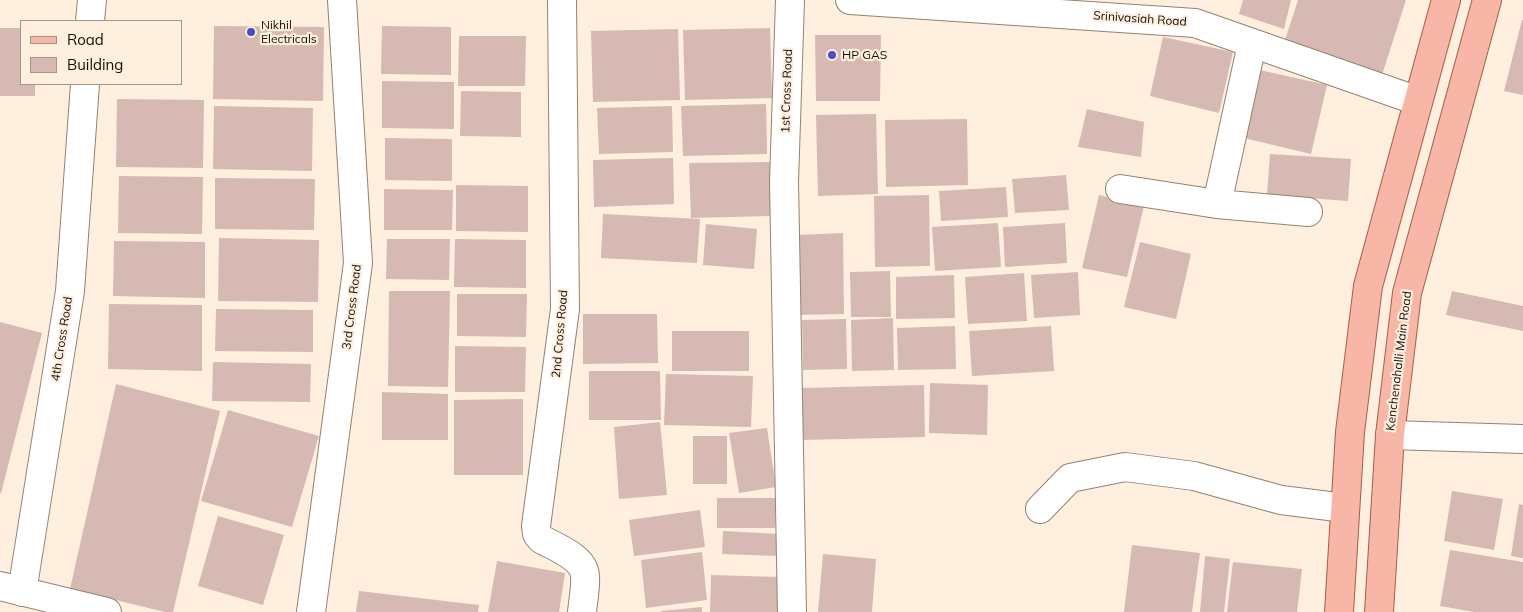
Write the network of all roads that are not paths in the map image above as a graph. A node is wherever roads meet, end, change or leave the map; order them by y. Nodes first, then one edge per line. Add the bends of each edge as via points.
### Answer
1 (92, 0) edge
2 (342, 0) edge
3 (562, 0) edge
4 (790, 0) edge
5 (850, 0) edge
6 (1446, 0) edge
7 (1487, 0) edge
8 (90, 20) edge
9 (1252, 44) junction
10 (85, 85) edge
11 (1418, 101) junction
12 (1120, 189) dead end
13 (1217, 204) junction
14 (1308, 212) dead end
15 (1390, 435) junction
16 (1523, 439) edge
17 (1345, 508) junction
18 (1040, 509) dead end
19 (11, 589) edge
20 (107, 612) edge
21 (312, 612) edge
22 (582, 612) edge
23 (792, 612) edge
24 (1339, 612) edge
25 (1379, 612) edge

1 - 8 street
2 - 21 street, 3rd Cross Road via 358,263
3 - 22 street, 2nd Cross Road via 565,309 536,526 541,538 576,559 583,567
4 - 23 street, 1st Cross Road via 784,182
5 - 9 street, Srinivasiah Road via 1195,23
6 - 11 main road
7 - 15 main road, Kenchenahalli Main Road via 1407,294
9 - 11 street, Srinivasiah Road
9 - 13 street
10 - 19 street, 4th Cross Road via 70,291
11 - 17 main road via 1368,286 1350,432
12 - 13 street
13 - 14 street
15 - 16 street
15 - 25 main road, Kenchenahalli Main Road
17 - 18 street via 1281,500 1194,476 1125,467 1070,478
17 - 24 main road
19 - 20 street

